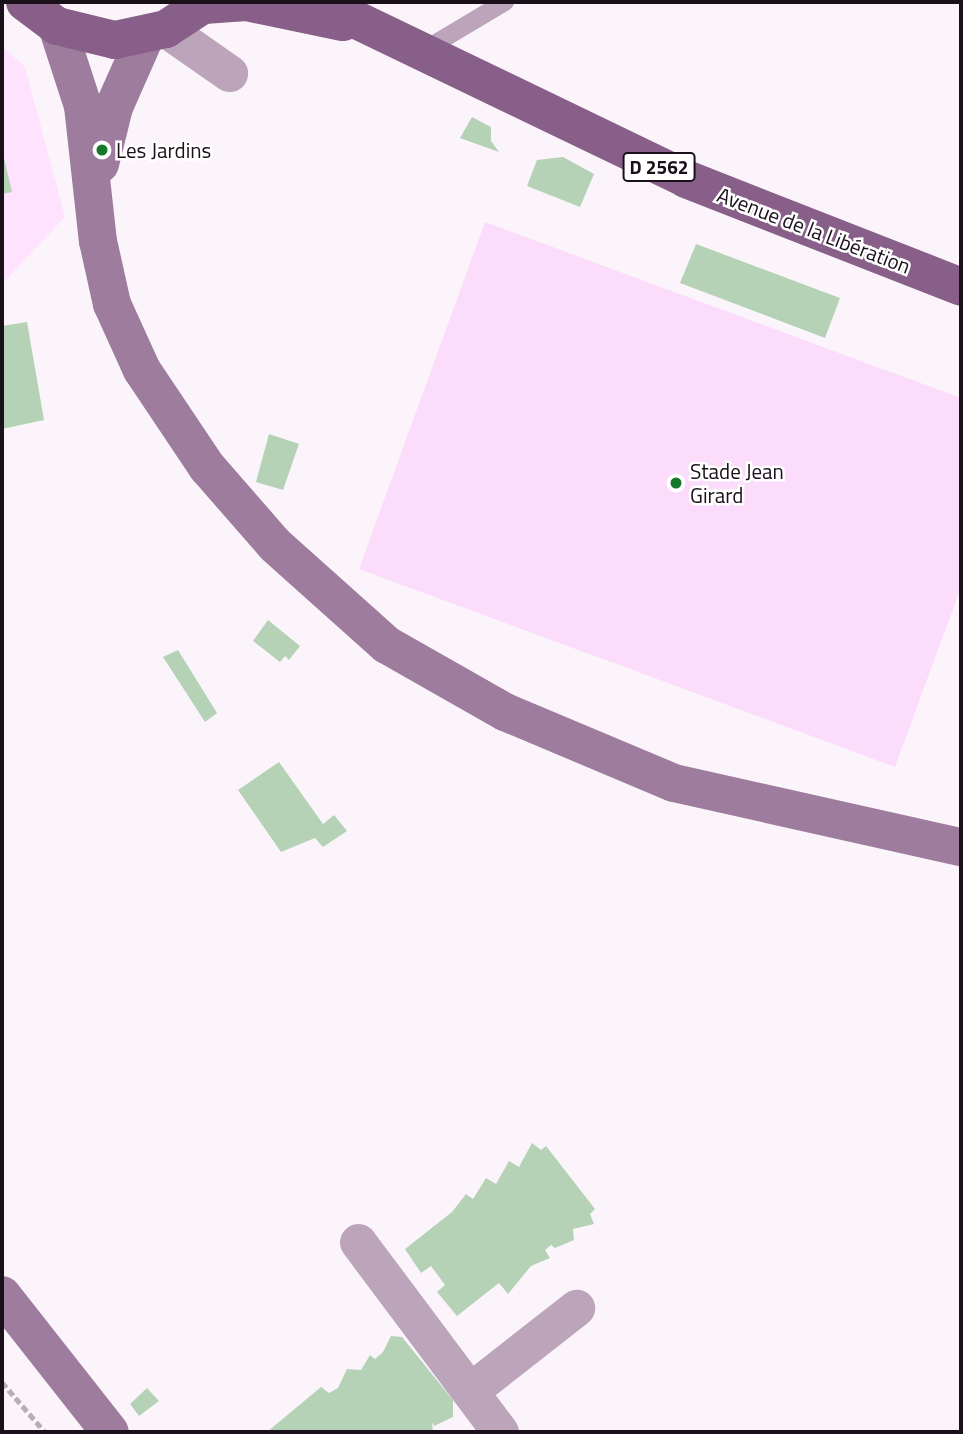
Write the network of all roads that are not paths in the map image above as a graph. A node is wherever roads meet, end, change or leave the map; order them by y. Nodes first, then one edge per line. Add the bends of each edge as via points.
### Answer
1 (319, 2) edge
2 (505, 2) edge
3 (206, 3) edge
4 (28, 11) edge
5 (364, 27) junction
6 (156, 33) junction
7 (418, 54) junction
8 (229, 73) dead end
9 (96, 190) junction
10 (961, 287) edge
11 (961, 847) edge
12 (358, 1242) dead end
13 (2, 1295) edge
14 (576, 1308) dead end
15 (470, 1391) junction
16 (110, 1432) edge
17 (500, 1432) edge

1 - 5 main road, Avenue de la Libération / D 2562
2 - 7 lane
3 - 5 main road, Avenue de la Libération / D 2562 via 246,2
3 - 6 main road
4 - 6 main road via 85,36
4 - 9 street via 83,106
5 - 7 main road, Avenue de la Libération / D 2562
6 - 8 street
6 - 9 street via 114,107
7 - 10 main road, Avenue de la Libération / D 2562 via 686,179
9 - 11 street via 98,241 112,304 142,370 207,467 275,545 387,645 506,712 674,783
12 - 15 street
13 - 16 street
14 - 15 street
15 - 17 street

